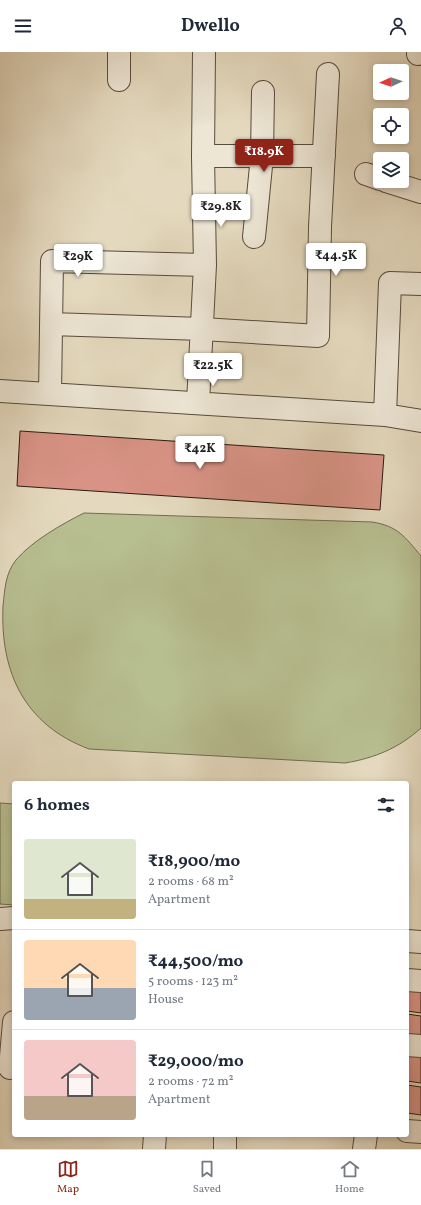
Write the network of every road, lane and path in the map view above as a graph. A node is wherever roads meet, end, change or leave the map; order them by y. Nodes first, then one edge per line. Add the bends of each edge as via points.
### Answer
1 (119, 52) edge
2 (204, 52) edge
3 (328, 74) dead end
4 (119, 80) dead end
5 (262, 92) dead end
6 (203, 156) junction
7 (262, 156) junction
8 (324, 156) junction
9 (408, 188) edge
10 (421, 192) edge
11 (254, 237) dead end
12 (205, 265) junction
13 (421, 284) edge
14 (51, 324) junction
15 (202, 328) junction
16 (0, 391) edge
17 (50, 394) junction
18 (198, 403) junction
19 (385, 415) junction
20 (421, 421) edge
21 (12, 918) edge
22 (0, 919) edge
23 (409, 941) edge
24 (421, 942) edge
25 (409, 980) edge
26 (421, 981) edge
27 (12, 1037) edge
28 (409, 1045) edge
29 (421, 1046) edge
30 (8, 1068) edge
31 (409, 1132) edge
32 (421, 1132) edge
33 (155, 1137) edge
34 (225, 1137) edge
35 (366, 1137) edge
36 (154, 1149) edge
37 (225, 1149) edge
38 (364, 1149) edge

1 - 4 street
2 - 6 street
3 - 8 street
5 - 7 street
6 - 7 street
6 - 12 street
7 - 8 street
7 - 11 street
8 - 15 street via 318,336
9 - 10 street
12 - 14 street via 52,260
12 - 15 street
13 - 19 street via 390,283
14 - 15 street
14 - 17 street
15 - 18 street
16 - 17 street
17 - 18 street
18 - 19 street
19 - 20 street
21 - 22 street
23 - 24 street
25 - 26 street
27 - 30 street
28 - 29 street
31 - 32 street
33 - 36 street
34 - 37 street
35 - 38 street

